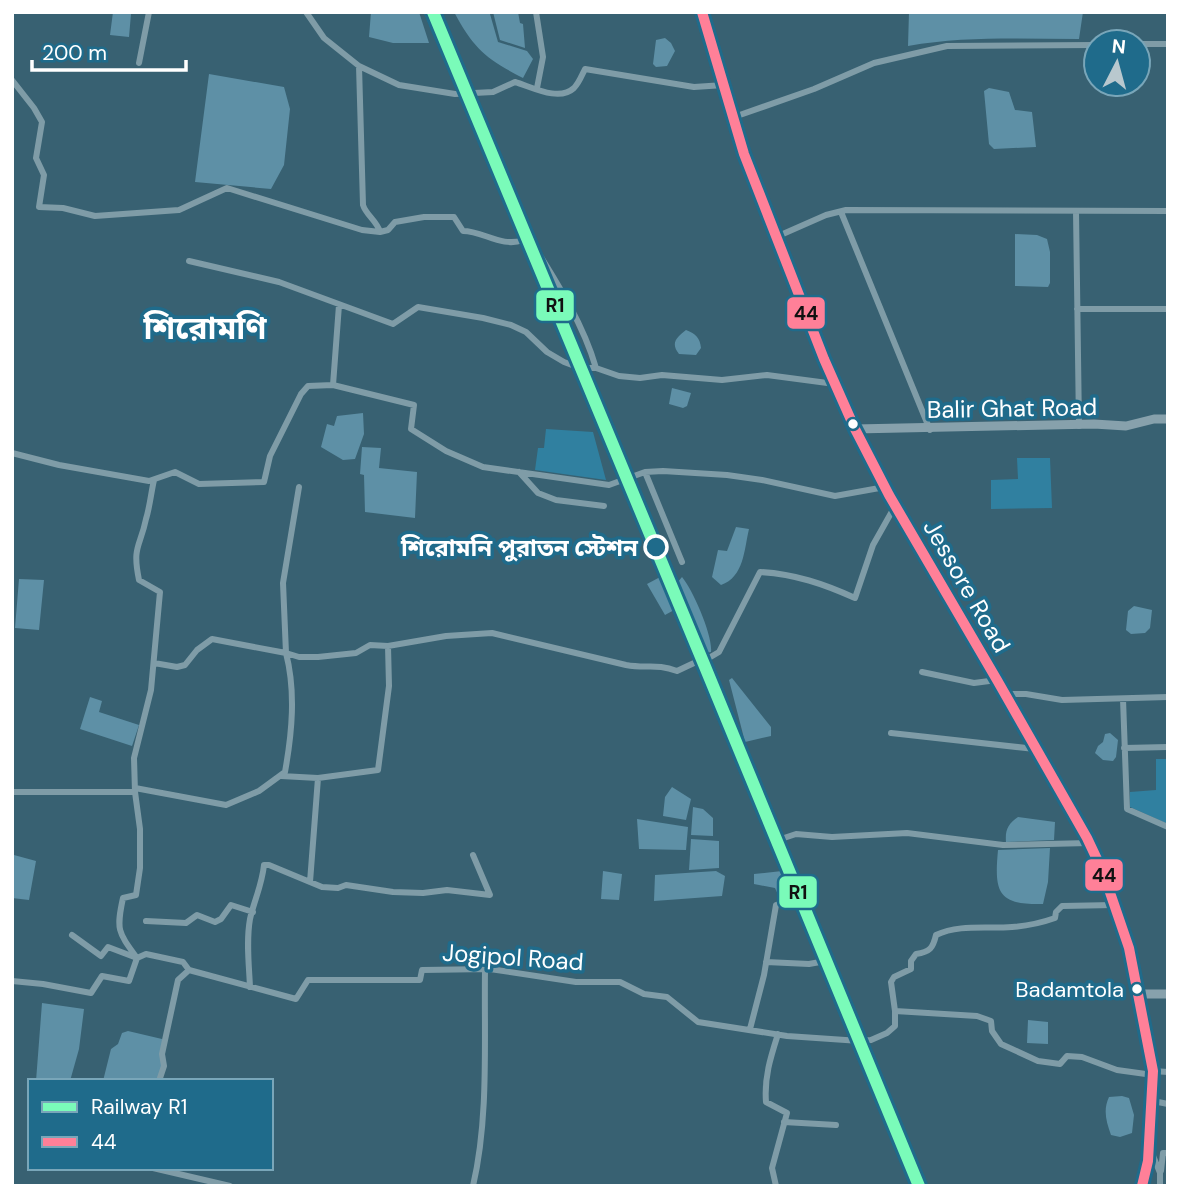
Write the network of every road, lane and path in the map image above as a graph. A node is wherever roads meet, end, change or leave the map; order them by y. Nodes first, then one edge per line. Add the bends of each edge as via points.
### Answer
1 (149, 12) edge
2 (306, 12) edge
3 (427, 12) edge
4 (536, 12) edge
5 (702, 12) edge
6 (1082, 45) edge
7 (139, 63) dead end
8 (359, 66) junction
9 (12, 80) edge
10 (724, 85) junction
11 (537, 88) junction
12 (461, 93) junction
13 (734, 117) junction
14 (1076, 211) junction
15 (841, 212) junction
16 (1168, 212) edge
17 (380, 232) junction
18 (776, 237) junction
19 (189, 261) dead end
20 (338, 305) junction
21 (1077, 309) junction
22 (1168, 309) edge
23 (596, 368) junction
24 (835, 384) junction
25 (333, 385) junction
26 (1168, 420) edge
27 (1079, 425) junction
28 (855, 430) junction
29 (930, 430) junction
30 (12, 453) edge
31 (519, 471) junction
32 (645, 472) junction
33 (154, 480) junction
34 (299, 487) dead end
35 (885, 487) junction
36 (604, 506) dead end
37 (895, 506) junction
38 (682, 562) dead end
39 (388, 646) junction
40 (286, 653) junction
41 (154, 663) junction
42 (922, 672) dead end
43 (997, 680) junction
44 (1005, 694) junction
45 (1168, 697) edge
46 (1124, 699) junction
47 (891, 733) dead end
48 (1168, 747) edge
49 (1124, 748) junction
50 (1036, 749) junction
51 (280, 776) junction
52 (318, 778) junction
53 (135, 790) junction
54 (12, 792) edge
55 (1168, 827) edge
56 (784, 838) dead end
57 (1089, 843) junction
58 (473, 855) dead end
59 (310, 882) junction
60 (794, 899) dead end
61 (1114, 905) junction
62 (253, 912) junction
63 (146, 921) dead end
64 (72, 935) dead end
65 (137, 958) junction
66 (820, 961) dead end
67 (766, 962) junction
68 (189, 970) junction
69 (485, 970) junction
70 (12, 981) edge
71 (250, 987) junction
72 (1139, 995) junction
73 (1168, 995) edge
74 (895, 1011) junction
75 (750, 1029) junction
76 (778, 1034) junction
77 (1168, 1072) edge
78 (1153, 1073) junction
79 (160, 1079) edge
80 (1153, 1101) junction
81 (1168, 1104) edge
82 (783, 1122) junction
83 (835, 1125) dead end
84 (1149, 1144) junction
85 (1168, 1153) edge
86 (162, 1170) edge
87 (1160, 1173) junction
88 (230, 1186) edge
89 (473, 1186) edge
90 (776, 1186) edge
91 (1142, 1186) edge
92 (1160, 1186) edge

1 - 7 street
2 - 8 street via 324,38
3 - 12 street
4 - 11 street via 542,57
5 - 10 highway, Jessore Road
6 - 13 street via 947,46 874,63
8 - 12 street via 399,85
8 - 17 street via 363,205
9 - 17 street via 42,122 36,158 44,175 39,207 95,216 179,210 227,188 345,226
10 - 11 street via 694,87 585,69 566,93 545,93
10 - 13 highway, Jessore Road
11 - 12 street via 515,82 494,92
13 - 18 highway, Jessore Road
14 - 15 street
14 - 16 street
14 - 21 street
15 - 18 street
15 - 29 street
17 - 23 street via 395,222 454,217 463,231 498,240 523,240 525,244 531,241 573,313
18 - 24 highway, Jessore Road
19 - 20 street via 279,282
20 - 23 street via 393,324 418,307 483,317 526,332 564,362
20 - 25 street
21 - 22 street
21 - 27 street
23 - 24 street via 640,378 662,375 722,380 767,375
24 - 28 highway, Jessore Road
25 - 31 street via 414,405 411,429 483,467
25 - 33 street via 309,386 301,394 270,456 264,482 199,484 175,472
26 - 27 street, Balir Ghat Road via 1135,428
27 - 29 street, Balir Ghat Road
28 - 29 street, Balir Ghat Road
28 - 35 highway, Jessore Road
30 - 33 street via 59,466
31 - 32 street via 609,485
31 - 36 street via 538,493
32 - 35 street via 727,475 835,496
32 - 38 street
33 - 41 street via 135,559 139,580 160,592
34 - 40 street via 283,583
35 - 37 highway, Jessore Road
37 - 39 street via 873,545 855,598 819,582 760,572 719,652 677,671 660,665 640,668 492,633
37 - 43 highway, Jessore Road
39 - 40 street via 370,645 356,653 318,657
39 - 52 street via 389,686 378,770
40 - 41 street via 212,639 186,665
40 - 51 street via 292,715 285,772
41 - 53 street via 134,758
42 - 43 street via 974,683
43 - 44 highway, Jessore Road
44 - 46 street via 1062,700
44 - 50 highway, Jessore Road
45 - 46 street
46 - 49 street
47 - 50 street
48 - 49 street
49 - 55 street via 1127,809
50 - 57 highway, Jessore Road
51 - 52 street
51 - 53 street via 259,791 226,804
52 - 59 street
53 - 54 street
53 - 65 street via 140,829 138,881 136,895 123,898 119,916 120,934
56 - 57 street via 796,834 907,833 1003,845
57 - 61 highway, Jessore Road
58 - 59 street via 490,895 322,887
59 - 62 street via 264,866
60 - 67 street via 776,905
61 - 72 highway, Jessore Road
61 - 74 street via 1062,906 1055,918 1038,923 949,929 936,934 933,947 916,954 911,969 891,982
62 - 63 street via 231,905 215,922 197,915 186,923
62 - 71 street via 248,943
64 - 65 street, Jogipol Road via 101,956 108,947
65 - 68 street, Jogipol Road via 146,954 183,962
65 - 70 street via 129,981 102,976 91,993
66 - 67 street
67 - 75 street
68 - 71 street, Jogipol Road
68 - 79 street via 178,980
69 - 71 street, Jogipol Road via 422,970 420,980 308,980 296,999
69 - 75 street, Jogipol Road via 576,982 620,982 644,994 667,997 698,1022
69 - 89 street via 484,1076
72 - 73 street
72 - 78 highway, Jessore Road
74 - 76 street, Jogipol Road via 895,1026 871,1040
74 - 78 street via 977,1016 991,1021 1001,1044 1038,1061 1060,1064 1067,1056 1082,1057 1117,1070
75 - 76 street, Jogipol Road
76 - 82 street via 765,1086 766,1102 787,1113
77 - 78 street
78 - 80 highway, Jessore Road
80 - 81 street
80 - 84 highway, Jessore Road
82 - 83 street
82 - 90 street via 772,1168
84 - 87 street
84 - 91 highway, Jessore Road
85 - 87 street via 1164,1153
86 - 88 street
87 - 92 street

